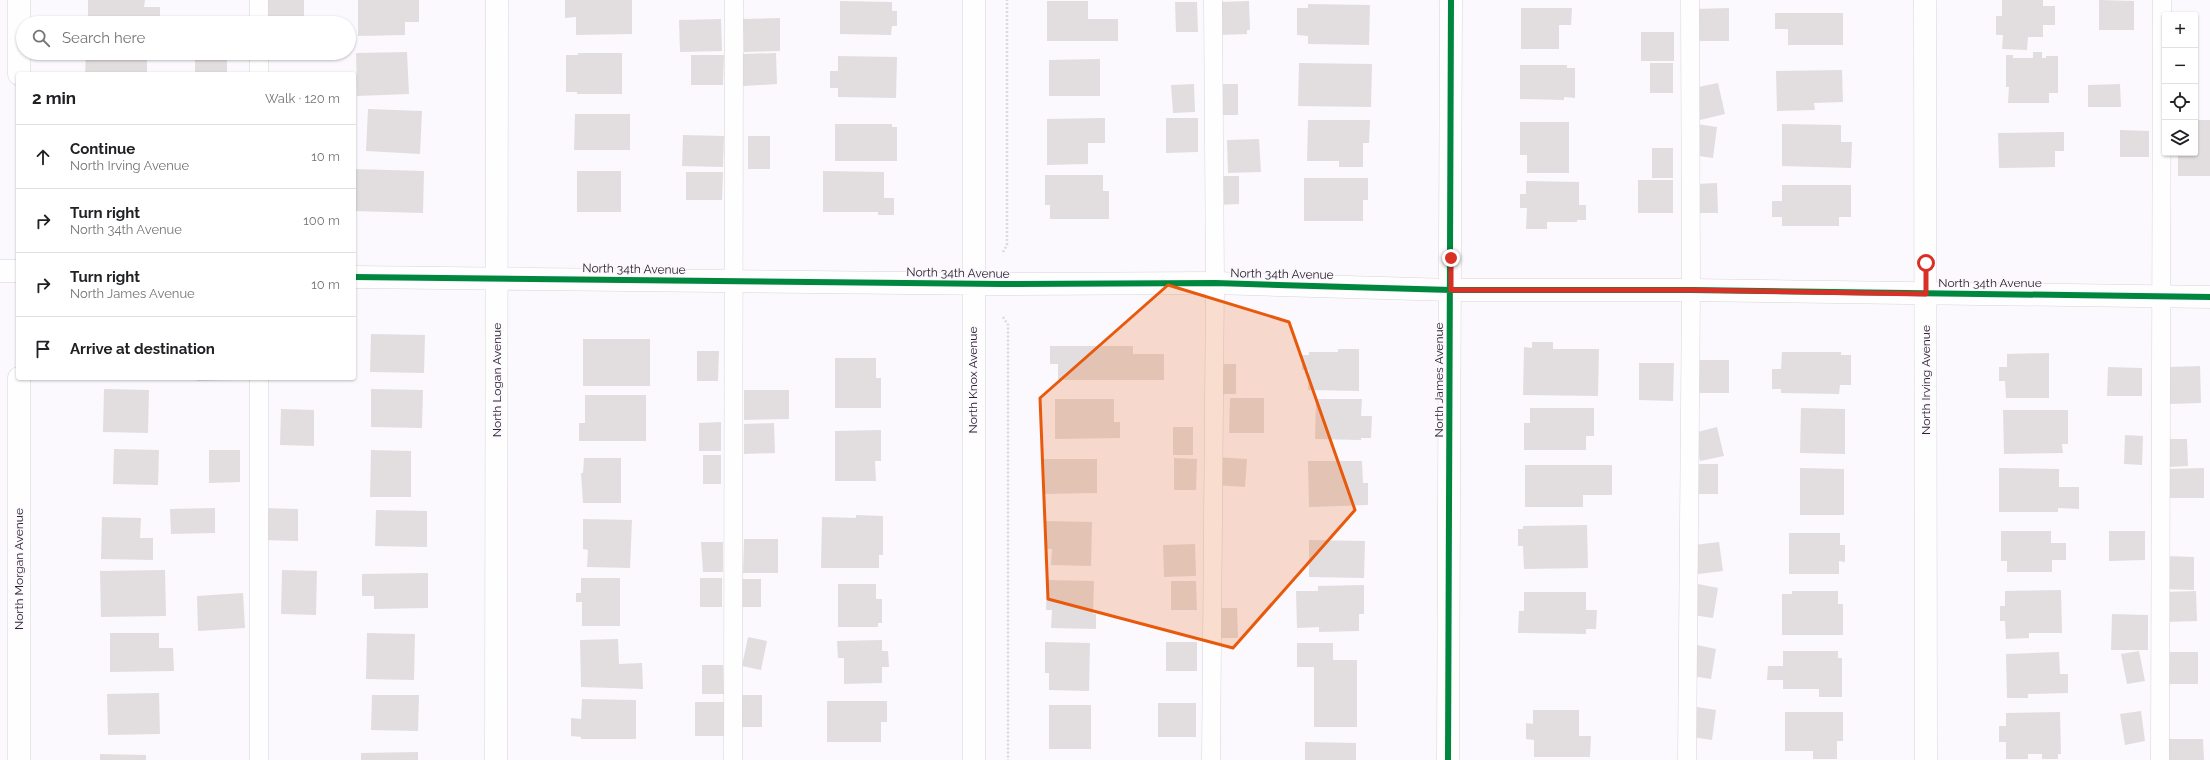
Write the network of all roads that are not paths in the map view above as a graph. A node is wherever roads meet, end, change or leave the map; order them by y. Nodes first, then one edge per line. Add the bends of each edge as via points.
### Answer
1 (19, 0) edge
2 (259, 0) edge
3 (497, 0) edge
4 (734, 0) edge
5 (974, 0) edge
6 (1213, 0) edge
7 (1451, 0) edge
8 (1690, 0) edge
9 (1925, 0) edge
10 (2162, 0) edge
11 (19, 16) edge
12 (259, 16) edge
13 (19, 60) edge
14 (259, 60) edge
15 (19, 72) edge
16 (259, 72) edge
17 (0, 271) edge
18 (16, 271) edge
19 (356, 277) edge
20 (497, 279) junction
21 (733, 281) junction
22 (973, 283) junction
23 (1215, 283) junction
24 (1451, 290) junction
25 (1691, 290) junction
26 (1926, 294) junction
27 (2160, 296) junction
28 (2210, 297) edge
29 (19, 380) edge
30 (259, 380) edge
31 (19, 760) edge
32 (259, 760) edge
33 (496, 760) edge
34 (733, 760) edge
35 (974, 760) edge
36 (1211, 760) edge
37 (1448, 760) edge
38 (1687, 760) edge
39 (1926, 760) edge
40 (2160, 760) edge

1 - 11 street
2 - 12 lane
3 - 20 street, North Logan Avenue
4 - 21 lane
5 - 22 street, North Knox Avenue
6 - 23 lane
7 - 24 street, North James Avenue
8 - 25 lane
9 - 26 street, North Irving Avenue
10 - 27 lane
13 - 15 street
14 - 16 lane
17 - 18 street
19 - 20 street, North 34th Avenue
20 - 21 street, North 34th Avenue
20 - 33 street, North Logan Avenue
21 - 22 street, North 34th Avenue
21 - 34 lane
22 - 23 street, North 34th Avenue
22 - 35 street, North Knox Avenue
23 - 24 street, North 34th Avenue
23 - 36 lane
24 - 25 street, North 34th Avenue
24 - 37 street, North James Avenue
25 - 26 street, North 34th Avenue
25 - 38 lane
26 - 27 street, North 34th Avenue
26 - 39 street, North Irving Avenue
27 - 28 street, North 34th Avenue
27 - 40 lane
29 - 31 street, North Morgan Avenue
30 - 32 lane

